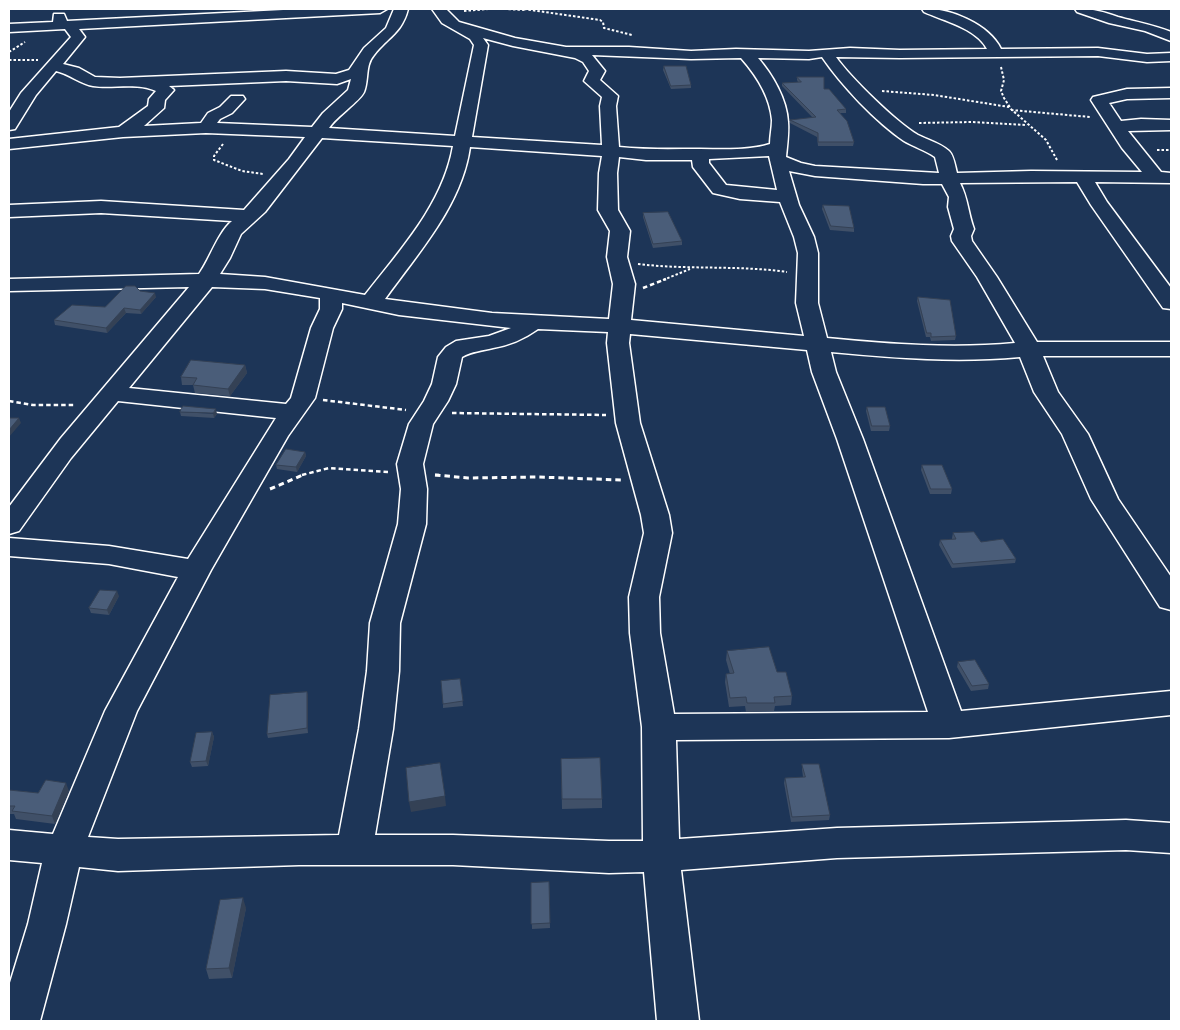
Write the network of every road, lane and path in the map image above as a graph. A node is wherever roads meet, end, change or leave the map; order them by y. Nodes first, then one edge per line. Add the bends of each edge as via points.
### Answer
1 (380, 9) edge
2 (401, 9) edge
3 (439, 9) edge
4 (488, 9) edge
5 (504, 9) edge
6 (524, 9) edge
7 (929, 9) edge
8 (1082, 9) edge
9 (531, 10) edge
10 (62, 16) edge
11 (461, 16) edge
12 (9, 28) edge
13 (637, 37) dead end
14 (1171, 37) edge
15 (567, 52) junction
16 (745, 53) junction
17 (826, 53) junction
18 (996, 53) junction
19 (1171, 57) edge
20 (9, 60) edge
21 (362, 61) junction
22 (47, 63) junction
23 (99, 82) junction
24 (149, 82) junction
25 (33, 88) junction
26 (859, 90) junction
27 (9, 93) edge
28 (1171, 93) edge
29 (237, 99) dead end
30 (156, 108) junction
31 (1010, 108) junction
32 (891, 122) junction
33 (1113, 123) junction
34 (9, 125) edge
35 (1028, 125) junction
36 (1171, 125) edge
37 (206, 127) junction
38 (231, 129) junction
39 (123, 132) junction
40 (316, 133) junction
41 (462, 141) junction
42 (9, 144) edge
43 (611, 150) junction
44 (701, 154) junction
45 (778, 154) junction
46 (284, 175) junction
47 (1084, 176) junction
48 (950, 178) junction
49 (1164, 178) edge
50 (788, 197) junction
51 (9, 210) edge
52 (250, 216) junction
53 (618, 261) junction
54 (693, 268) junction
55 (206, 280) junction
56 (808, 281) junction
57 (9, 285) edge
58 (623, 293) junction
59 (331, 294) junction
60 (371, 302) junction
61 (1171, 303) edge
62 (533, 322) junction
63 (621, 326) junction
64 (818, 344) junction
65 (1029, 349) junction
66 (1171, 349) edge
67 (106, 399) junction
68 (9, 401) edge
69 (297, 405) junction
70 (427, 412) junction
71 (627, 415) junction
72 (411, 473) junction
73 (646, 486) junction
74 (232, 510) junction
75 (9, 525) edge
76 (9, 547) edge
77 (196, 570) junction
78 (1171, 600) edge
79 (1171, 703) edge
80 (949, 725) junction
81 (658, 727) junction
82 (1171, 838) edge
83 (9, 845) edge
84 (64, 850) junction
85 (354, 850) junction
86 (661, 856) junction
87 (19, 1021) edge
88 (678, 1021) edge

1 - 10 street via 189,20
2 - 21 street via 391,31 368,51
3 - 11 street via 447,20
4 - 11 path
5 - 9 path
6 - 9 path
7 - 18 street via 976,30 991,43
8 - 14 street
9 - 13 path via 600,20 604,28
10 - 12 street
10 - 22 street via 78,37
11 - 15 street via 513,42
11 - 41 street via 481,45
15 - 16 street
15 - 43 street via 588,59 597,72 592,81 610,95
16 - 17 street
16 - 45 street via 771,89 780,120
17 - 18 street
17 - 26 street via 834,66
18 - 19 street via 1098,52 1147,58
18 - 31 path via 1004,78 1001,91
20 - 22 path
21 - 24 street via 354,73 336,79 296,76
21 - 40 street via 356,92 340,104
22 - 23 street
22 - 25 street
23 - 24 street
23 - 25 street
24 - 30 street via 166,89 157,99
25 - 27 street
25 - 34 street
26 - 31 path via 934,96
26 - 32 street
28 - 33 street via 1127,94 1098,100
29 - 37 street via 214,116
30 - 37 street
30 - 39 street
31 - 33 path
31 - 35 path
32 - 35 path
32 - 48 street via 911,138 943,155
33 - 36 street
33 - 49 street
35 - 47 path via 1051,146 1059,162
37 - 38 street
37 - 39 street
38 - 40 street
38 - 46 path via 231,135 214,160 248,173
39 - 42 street
40 - 41 street
40 - 46 street
41 - 43 street
41 - 60 street via 460,158 430,224
43 - 44 street
43 - 53 street via 608,210 620,232 616,249
44 - 45 street
44 - 50 street via 702,167 720,189
45 - 48 street via 797,168 815,171
45 - 50 street
46 - 52 street
47 - 48 street
47 - 49 street
47 - 61 street via 1096,199
48 - 65 street via 958,197 957,206 964,229 962,241
50 - 56 street via 804,236
51 - 52 street via 101,208
52 - 55 street via 232,231
53 - 54 path via 663,268
53 - 58 street
54 - 56 path via 778,270
54 - 58 path
55 - 57 street
55 - 59 street via 265,283
55 - 67 street
56 - 64 street via 807,304
58 - 63 street
59 - 60 street
59 - 69 street via 331,309 322,328 306,390
60 - 62 street via 446,315
62 - 63 street
62 - 70 street via 516,334 464,346 454,352 444,384
63 - 64 street
63 - 71 street via 618,344
64 - 65 street via 945,354
64 - 80 street via 824,372
65 - 66 street
65 - 78 street via 1046,392 1075,434 1105,499
67 - 68 path via 33,405
67 - 69 street
67 - 75 street
69 - 70 path
69 - 74 street
70 - 71 path
70 - 72 street via 412,452
71 - 73 street
72 - 73 path via 468,478 596,478
72 - 74 path via 319,469 280,483
72 - 85 street via 414,489 412,524 386,624 376,729
73 - 81 street via 658,533 644,597 645,633
74 - 77 street
76 - 77 street via 109,555
77 - 84 street via 121,711
79 - 80 street
80 - 81 street
81 - 86 street
82 - 86 street via 1116,835 837,843
83 - 84 street
84 - 85 street via 118,855
84 - 87 street
85 - 86 street
86 - 88 street

